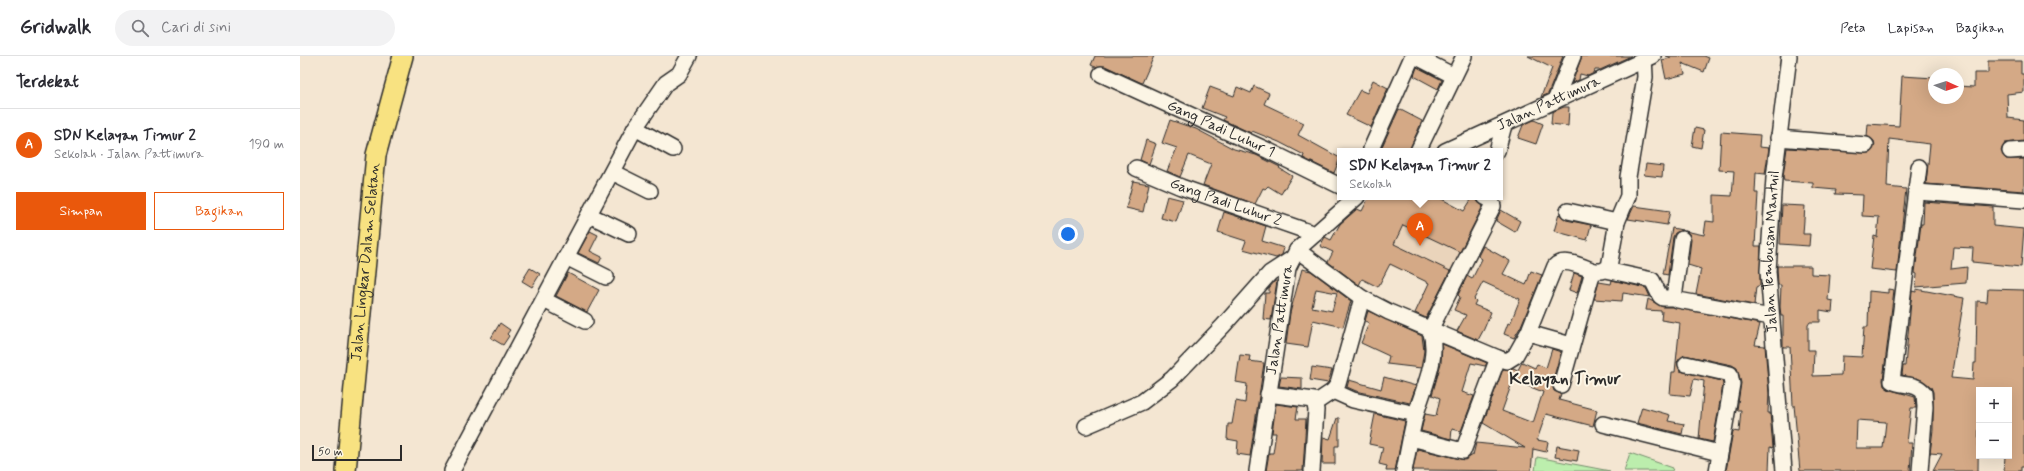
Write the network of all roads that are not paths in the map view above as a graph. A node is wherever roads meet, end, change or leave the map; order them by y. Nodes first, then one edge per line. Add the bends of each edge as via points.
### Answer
1 (403, 56) edge
2 (689, 56) edge
3 (1464, 56) edge
4 (1573, 56) edge
5 (1789, 56) edge
6 (1647, 57) edge
7 (1101, 74) dead end
8 (1454, 76) junction
9 (1555, 101) junction
10 (1504, 125) junction
11 (635, 128) junction
12 (1778, 138) junction
13 (1866, 146) dead end
14 (1371, 148) edge
15 (1419, 148) edge
16 (1452, 148) edge
17 (1498, 148) edge
18 (673, 149) dead end
19 (1919, 167) dead end
20 (1136, 168) dead end
21 (612, 172) junction
22 (1337, 185) edge
23 (650, 191) dead end
24 (1916, 192) junction
25 (1354, 200) edge
26 (1489, 200) edge
27 (2024, 200) edge
28 (1568, 211) dead end
29 (589, 215) junction
30 (1617, 222) junction
31 (629, 234) dead end
32 (1315, 234) junction
33 (1682, 238) dead end
34 (1295, 254) junction
35 (566, 257) junction
36 (1600, 270) junction
37 (606, 277) dead end
38 (1362, 298) junction
39 (1674, 298) junction
40 (544, 300) junction
41 (1771, 317) junction
42 (585, 321) dead end
43 (1430, 330) junction
44 (1529, 331) junction
45 (1572, 345) junction
46 (1498, 358) junction
47 (1686, 364) dead end
48 (1561, 385) dead end
49 (1333, 391) junction
50 (1268, 394) junction
51 (1315, 403) junction
52 (1416, 414) junction
53 (1603, 424) dead end
54 (1086, 426) dead end
55 (1411, 438) junction
56 (1719, 454) junction
57 (346, 471) edge
58 (452, 471) edge
59 (1257, 471) edge
60 (1312, 471) edge
61 (1404, 471) edge
62 (1718, 471) edge
63 (1784, 471) edge
64 (1920, 471) edge

1 - 57 main road, Jalan Lingkar Dalam Selatan via 376,155
2 - 11 street via 680,74 666,83
3 - 8 street
4 - 9 street
5 - 12 street, Jalan Tembusan Mantuil
6 - 9 street, Jalan Pattimura
6 - 30 street via 1628,177 1628,196
7 - 22 street, Gang Padi Luhur 1
8 - 14 street via 1412,57
8 - 15 street
9 - 10 street, Jalan Pattimura
10 - 16 street, Jalan Pattimura
10 - 17 street
11 - 18 street
11 - 21 street
12 - 13 street
12 - 41 street, Jalan Tembusan Mantuil via 1769,237
19 - 24 street
20 - 32 street, Gang Padi Luhur 2 via 1181,187
21 - 23 street
21 - 29 street
24 - 27 street
24 - 64 street via 1892,381 1916,386 1924,393
25 - 32 street, Jalan Pattimura
26 - 43 street via 1493,206
28 - 30 street
29 - 31 street
29 - 35 street
30 - 36 street via 1609,267
32 - 34 street, Jalan Pattimura
33 - 39 street
34 - 38 street
34 - 50 street, Jalan Pattimura via 1285,285
34 - 54 street via 1270,273 1172,378 1142,402
35 - 37 street
35 - 40 street
36 - 39 street via 1652,280 1660,296
36 - 44 street via 1565,262 1558,263
36 - 45 street
38 - 43 street via 1406,321
38 - 49 street via 1341,376
39 - 41 street
40 - 42 street
40 - 58 street
41 - 63 street, Jalan Tembusan Mantuil
43 - 46 street
43 - 52 street via 1434,344
44 - 45 street
44 - 46 street via 1515,356 1507,361
45 - 48 street
46 - 55 street via 1463,451
47 - 56 street via 1731,376 1732,384
49 - 51 street
49 - 52 street via 1353,400
50 - 51 street via 1310,398
50 - 59 street, Jalan Pattimura
51 - 60 street
52 - 55 street
53 - 56 street
55 - 61 street
56 - 62 street

